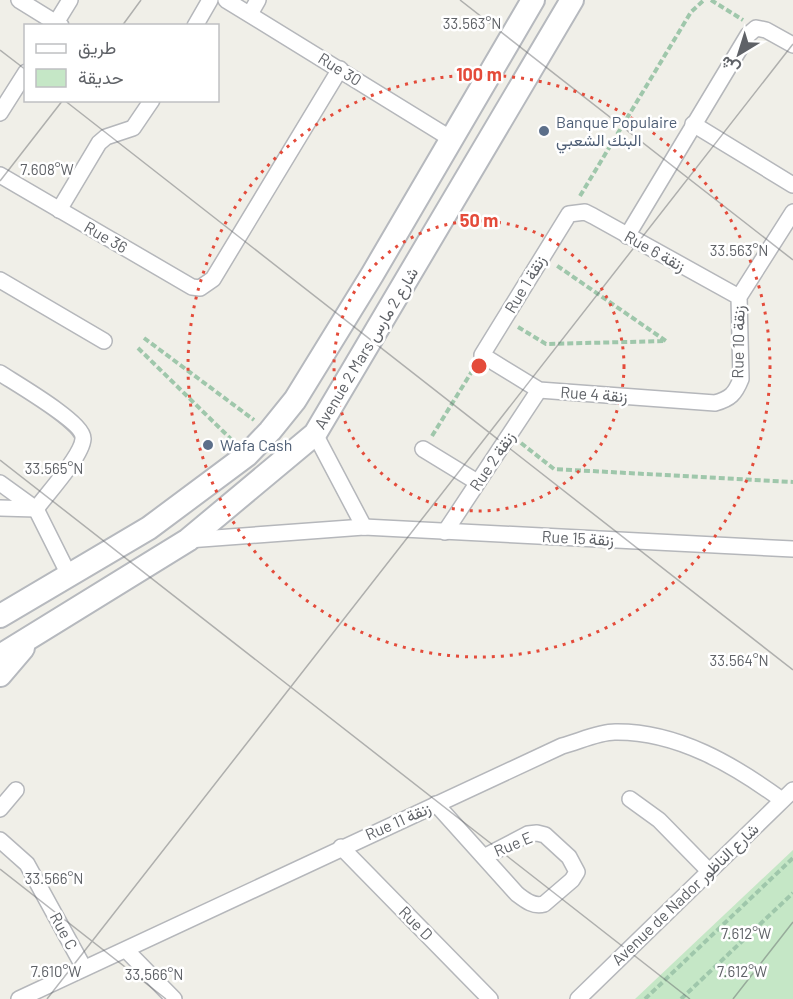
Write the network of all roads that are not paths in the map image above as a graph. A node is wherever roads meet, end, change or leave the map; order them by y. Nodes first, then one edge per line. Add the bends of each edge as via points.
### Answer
1 (20, 0) edge
2 (70, 0) edge
3 (210, 0) edge
4 (226, 0) edge
5 (258, 0) edge
6 (533, 0) edge
7 (572, 0) edge
8 (250, 14) junction
9 (57, 24) edge
10 (196, 24) edge
11 (793, 45) edge
12 (340, 69) junction
13 (24, 74) edge
14 (6, 91) edge
15 (151, 102) edge
16 (0, 113) edge
17 (693, 124) junction
18 (453, 140) junction
19 (0, 175) edge
20 (793, 184) edge
21 (59, 210) junction
22 (793, 212) edge
23 (569, 214) joint
24 (627, 236) junction
25 (0, 280) edge
26 (739, 297) junction
27 (104, 341) dead end
28 (482, 355) joint
29 (0, 373) edge
30 (539, 390) junction
31 (715, 403) joint
32 (315, 434) junction
33 (423, 449) road end
34 (477, 482) junction
35 (0, 483) edge
36 (0, 508) edge
37 (36, 509) junction
38 (364, 527) junction
39 (445, 532) junction
40 (188, 540) junction
41 (793, 549) edge
42 (69, 575) junction
43 (25, 599) junction
44 (0, 602) edge
45 (0, 616) edge
46 (38, 630) junction
47 (0, 656) edge
48 (0, 675) edge
49 (16, 790) dead end
50 (788, 795) edge
51 (630, 799) dead end
52 (436, 804) junction
53 (0, 809) edge
54 (0, 840) edge
55 (341, 847) junction
56 (484, 857) junction
57 (709, 871) junction
58 (126, 950) junction
59 (84, 968) junction
60 (19, 999) edge
61 (174, 999) edge
62 (490, 999) edge
63 (578, 999) edge

1 - 9 street
2 - 9 street
3 - 10 street
4 - 8 street, Rue 30
5 - 8 street
6 - 18 main road, Avenue 2 Mars شارع 2 مارس
7 - 32 main road, Avenue 2 Mars شارع 2 مارس
8 - 12 street, Rue 30
11 - 17 street via 756,28 738,49
12 - 18 street, Rue 30
12 - 21 street, Rue 36 via 213,279 200,288
13 - 14 street
14 - 16 street
15 - 21 street via 133,128 99,143
17 - 20 street
17 - 24 street
18 - 42 main road, Avenue 2 Mars شارع 2 مارس via 295,400 270,431 247,455 149,528
19 - 21 street, Rue 36
22 - 26 street, Rue 10 زنقة
23 - 24 street, Rue 6 زنقة via 585,212
23 - 28 street, Rue 1 زنقة
24 - 26 street, Rue 6 زنقة
25 - 27 street
26 - 31 street, Rue 10 زنقة via 741,379 729,399
28 - 30 street, Rue 4 زنقة
29 - 37 street via 81,429 83,439 78,453
30 - 31 street, Rue 4 زنقة
30 - 34 street, Rue 2 زنقة
32 - 38 street
32 - 40 main road, Avenue 2 Mars شارع 2 مارس
33 - 34 street
34 - 39 street, Rue 2 زنقة
35 - 37 street
36 - 37 street
37 - 42 street
38 - 39 street, Rue 15 زنقة
38 - 40 street, Rue 15 زنقة
39 - 41 street, Rue 15 زنقة
40 - 46 main road, Avenue 2 Mars شارع 2 مارس
42 - 43 main road, Avenue 2 Mars شارع 2 مارس
43 - 44 main road
43 - 45 main road, Avenue 2 Mars شارع 2 مارس
46 - 47 main road, Avenue 2 Mars شارع 2 مارس
46 - 48 main road
49 - 53 street
50 - 52 street, Rue 11 زنقة via 706,753 657,737 613,732 562,746
50 - 57 street, Avenue de Nador شارع الناظور
51 - 57 street via 658,820
52 - 55 street, Rue 11 زنقة
52 - 56 street, Rue E
54 - 59 street, Rue C via 27,864
55 - 58 street, Rue 11 زنقة
55 - 62 street, Rue D
56 - 56 street, Rue E via 517,894 533,905 544,904 577,872 569,857 545,835 537,833
57 - 63 street, Avenue de Nador شارع الناظور
58 - 59 street, Rue 11 زنقة
58 - 61 street
59 - 60 street, Rue 11 زنقة

